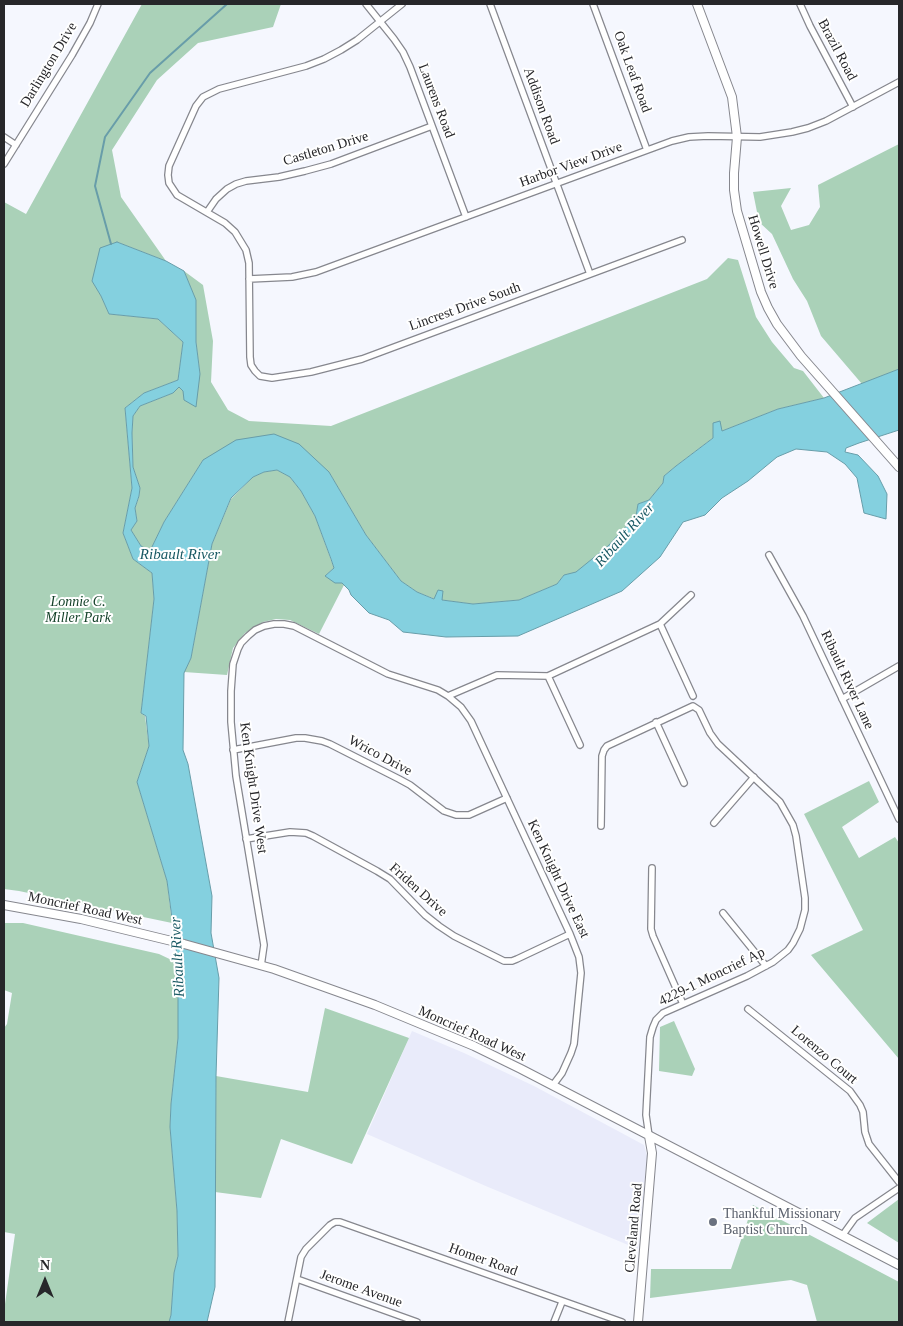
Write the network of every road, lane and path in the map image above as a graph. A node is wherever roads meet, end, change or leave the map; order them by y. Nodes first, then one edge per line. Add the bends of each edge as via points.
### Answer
1 (98, 4) edge
2 (366, 4) edge
3 (402, 4) edge
4 (490, 4) edge
5 (593, 4) edge
6 (697, 4) edge
7 (800, 4) edge
8 (380, 22) junction
9 (899, 82) edge
10 (853, 107) junction
11 (432, 126) junction
12 (737, 136) junction
13 (4, 138) edge
14 (16, 145) junction
15 (648, 150) junction
16 (4, 164) edge
17 (557, 183) junction
18 (206, 212) junction
19 (466, 217) junction
20 (682, 240) dead end
21 (590, 274) junction
22 (249, 279) junction
23 (899, 467) edge
24 (768, 555) dead end
25 (692, 595) dead end
26 (660, 624) junction
27 (899, 666) edge
28 (548, 676) junction
29 (448, 696) junction
30 (693, 696) dead end
31 (842, 699) junction
32 (656, 722) junction
33 (580, 745) dead end
34 (232, 750) junction
35 (754, 777) junction
36 (684, 783) dead end
37 (507, 798) junction
38 (899, 819) edge
39 (714, 823) dead end
40 (601, 826) dead end
41 (246, 839) junction
42 (652, 868) dead end
43 (4, 905) edge
44 (723, 913) dead end
45 (570, 934) junction
46 (261, 966) junction
47 (766, 966) junction
48 (683, 1004) junction
49 (748, 1009) dead end
50 (553, 1085) junction
51 (649, 1136) junction
52 (899, 1182) edge
53 (899, 1188) edge
54 (842, 1236) junction
55 (899, 1265) edge
56 (297, 1279) junction
57 (562, 1302) junction
58 (288, 1322) edge
59 (416, 1322) edge
60 (554, 1322) edge
61 (622, 1322) edge
62 (638, 1322) edge

1 - 14 street, Darlington Drive via 72,55
2 - 8 street, Laurens Road
3 - 8 street
4 - 17 street, Addison Road
5 - 15 street, Oak Leaf Road
6 - 12 main road, Howell Drive via 732,97
7 - 10 street, Brazil Road
8 - 11 street, Laurens Road via 403,52
8 - 18 street via 324,59 219,89 203,97 169,166 168,175 177,195
9 - 10 street, Harbor View Drive
10 - 12 street, Harbor View Drive via 826,121 792,132 760,137
11 - 18 street, Castleton Drive via 331,164 236,184 216,199
11 - 19 street, Laurens Road
12 - 15 street, Harbor View Drive via 690,137
12 - 23 main road, Howell Drive via 734,190 740,220 768,308 801,356
13 - 14 street
14 - 16 street, Darlington Drive
15 - 17 street, Harbor View Drive
17 - 19 street, Harbor View Drive
17 - 21 street, Addison Road
18 - 22 street via 241,240 249,263
19 - 22 street, Harbor View Drive via 316,272
20 - 21 street, Lincrest Drive South
21 - 22 street, Lincrest Drive South via 362,359 272,378 260,376 250,365
24 - 31 street, Ribault River Lane via 803,616
25 - 26 street
26 - 28 street
26 - 30 street
27 - 31 street
28 - 29 street via 497,675
28 - 33 street
29 - 34 street, Ken Knight Drive West via 388,674 294,626 264,626 241,643 235,656 231,691
29 - 37 street, Ken Knight Drive East via 471,721
31 - 38 street, Ribault River Lane
32 - 35 street, 4229-1 Moncrief Ap via 695,706 718,744
32 - 36 street
32 - 40 street via 604,750
34 - 37 street, Wrico Drive via 296,738 322,741 410,786 444,812 456,815 469,814
34 - 41 street, Ken Knight Drive West
35 - 39 street
35 - 47 street, 4229-1 Moncrief Ap via 780,802 793,825 805,898 803,918 793,943
37 - 45 street, Ken Knight Drive East
41 - 45 street, Friden Drive via 290,832 313,836 390,879 425,915 454,936 504,961 517,959
41 - 46 street, Ken Knight Drive West via 264,945
42 - 48 street via 651,929
43 - 46 main road, Moncrief Road West via 133,931
44 - 47 street
45 - 50 street, Ken Knight Drive East via 581,968 574,1038 571,1053
46 - 50 main road, Moncrief Road West via 416,1022
47 - 48 street, 4229-1 Moncrief Ap
48 - 51 street, 4229-1 Moncrief Ap via 656,1020 650,1037 646,1115
49 - 52 street, Lorenzo Court via 850,1091 863,1112 869,1144
50 - 51 main road, Moncrief Road West
51 - 54 main road, Moncrief Road West
51 - 62 main road, Cleveland Road via 652,1153
53 - 54 street via 855,1218
54 - 55 main road, Moncrief Road West
56 - 57 street, Homer Road via 306,1248 330,1225 340,1222
56 - 58 street
56 - 59 street, Jerome Avenue
57 - 60 street
57 - 61 street, Homer Road

